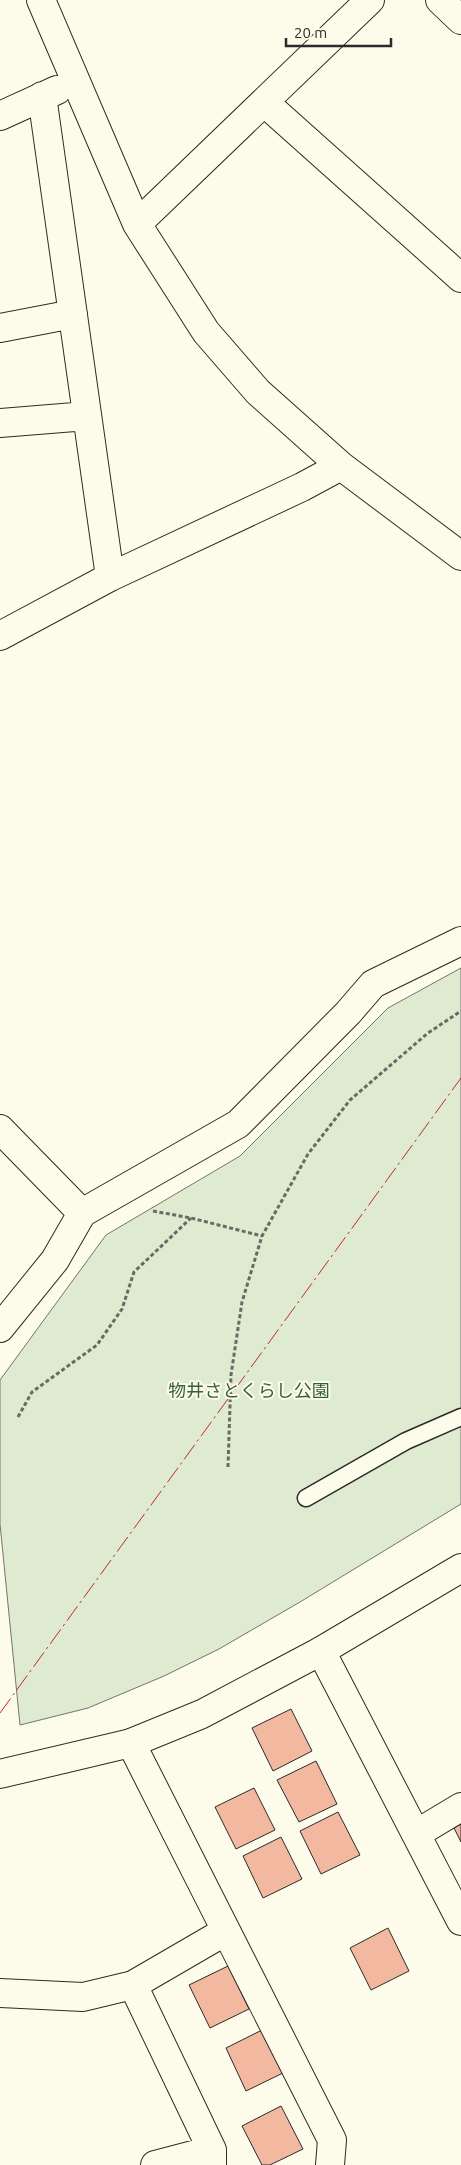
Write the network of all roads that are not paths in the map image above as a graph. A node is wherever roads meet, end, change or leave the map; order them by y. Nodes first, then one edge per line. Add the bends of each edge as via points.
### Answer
1 (41, 0) edge
2 (370, 0) edge
3 (440, 0) edge
4 (461, 20) edge
5 (76, 80) junction
6 (42, 96) junction
7 (264, 102) junction
8 (0, 116) edge
9 (137, 224) junction
10 (461, 278) edge
11 (73, 314) junction
12 (0, 328) edge
13 (87, 416) junction
14 (0, 423) edge
15 (341, 466) junction
16 (461, 556) edge
17 (110, 577) junction
18 (0, 636) edge
19 (461, 941) edge
20 (0, 1129) edge
21 (82, 1213) junction
22 (0, 1328) edge
23 (461, 1417) edge
24 (306, 1498) dead end
25 (461, 1568) edge
26 (321, 1651) junction
27 (131, 1743) junction
28 (0, 1774) edge
29 (461, 1807) edge
30 (416, 1834) junction
31 (461, 1920) edge
32 (226, 1931) junction
33 (133, 1984) junction
34 (0, 1993) edge
35 (212, 2158) edge
36 (155, 2165) edge
37 (330, 2165) edge

1 - 5 street
2 - 7 street
3 - 4 street
5 - 6 street
5 - 9 street
6 - 8 street
6 - 11 street
7 - 9 street
7 - 10 street
9 - 15 street via 206,332 258,392
11 - 12 street
11 - 13 street
13 - 14 street
13 - 17 street
15 - 16 street
15 - 17 street
17 - 18 street
19 - 21 street via 372,984 348,1013 238,1124
20 - 21 street
21 - 22 street via 55,1260
23 - 24 lane via 406,1441
25 - 26 street
26 - 27 street via 202,1714
26 - 30 street
27 - 28 street
27 - 32 street
29 - 30 street
30 - 31 street
32 - 33 street
32 - 37 street via 332,2140
33 - 34 street via 83,1997
33 - 35 street
35 - 36 street

